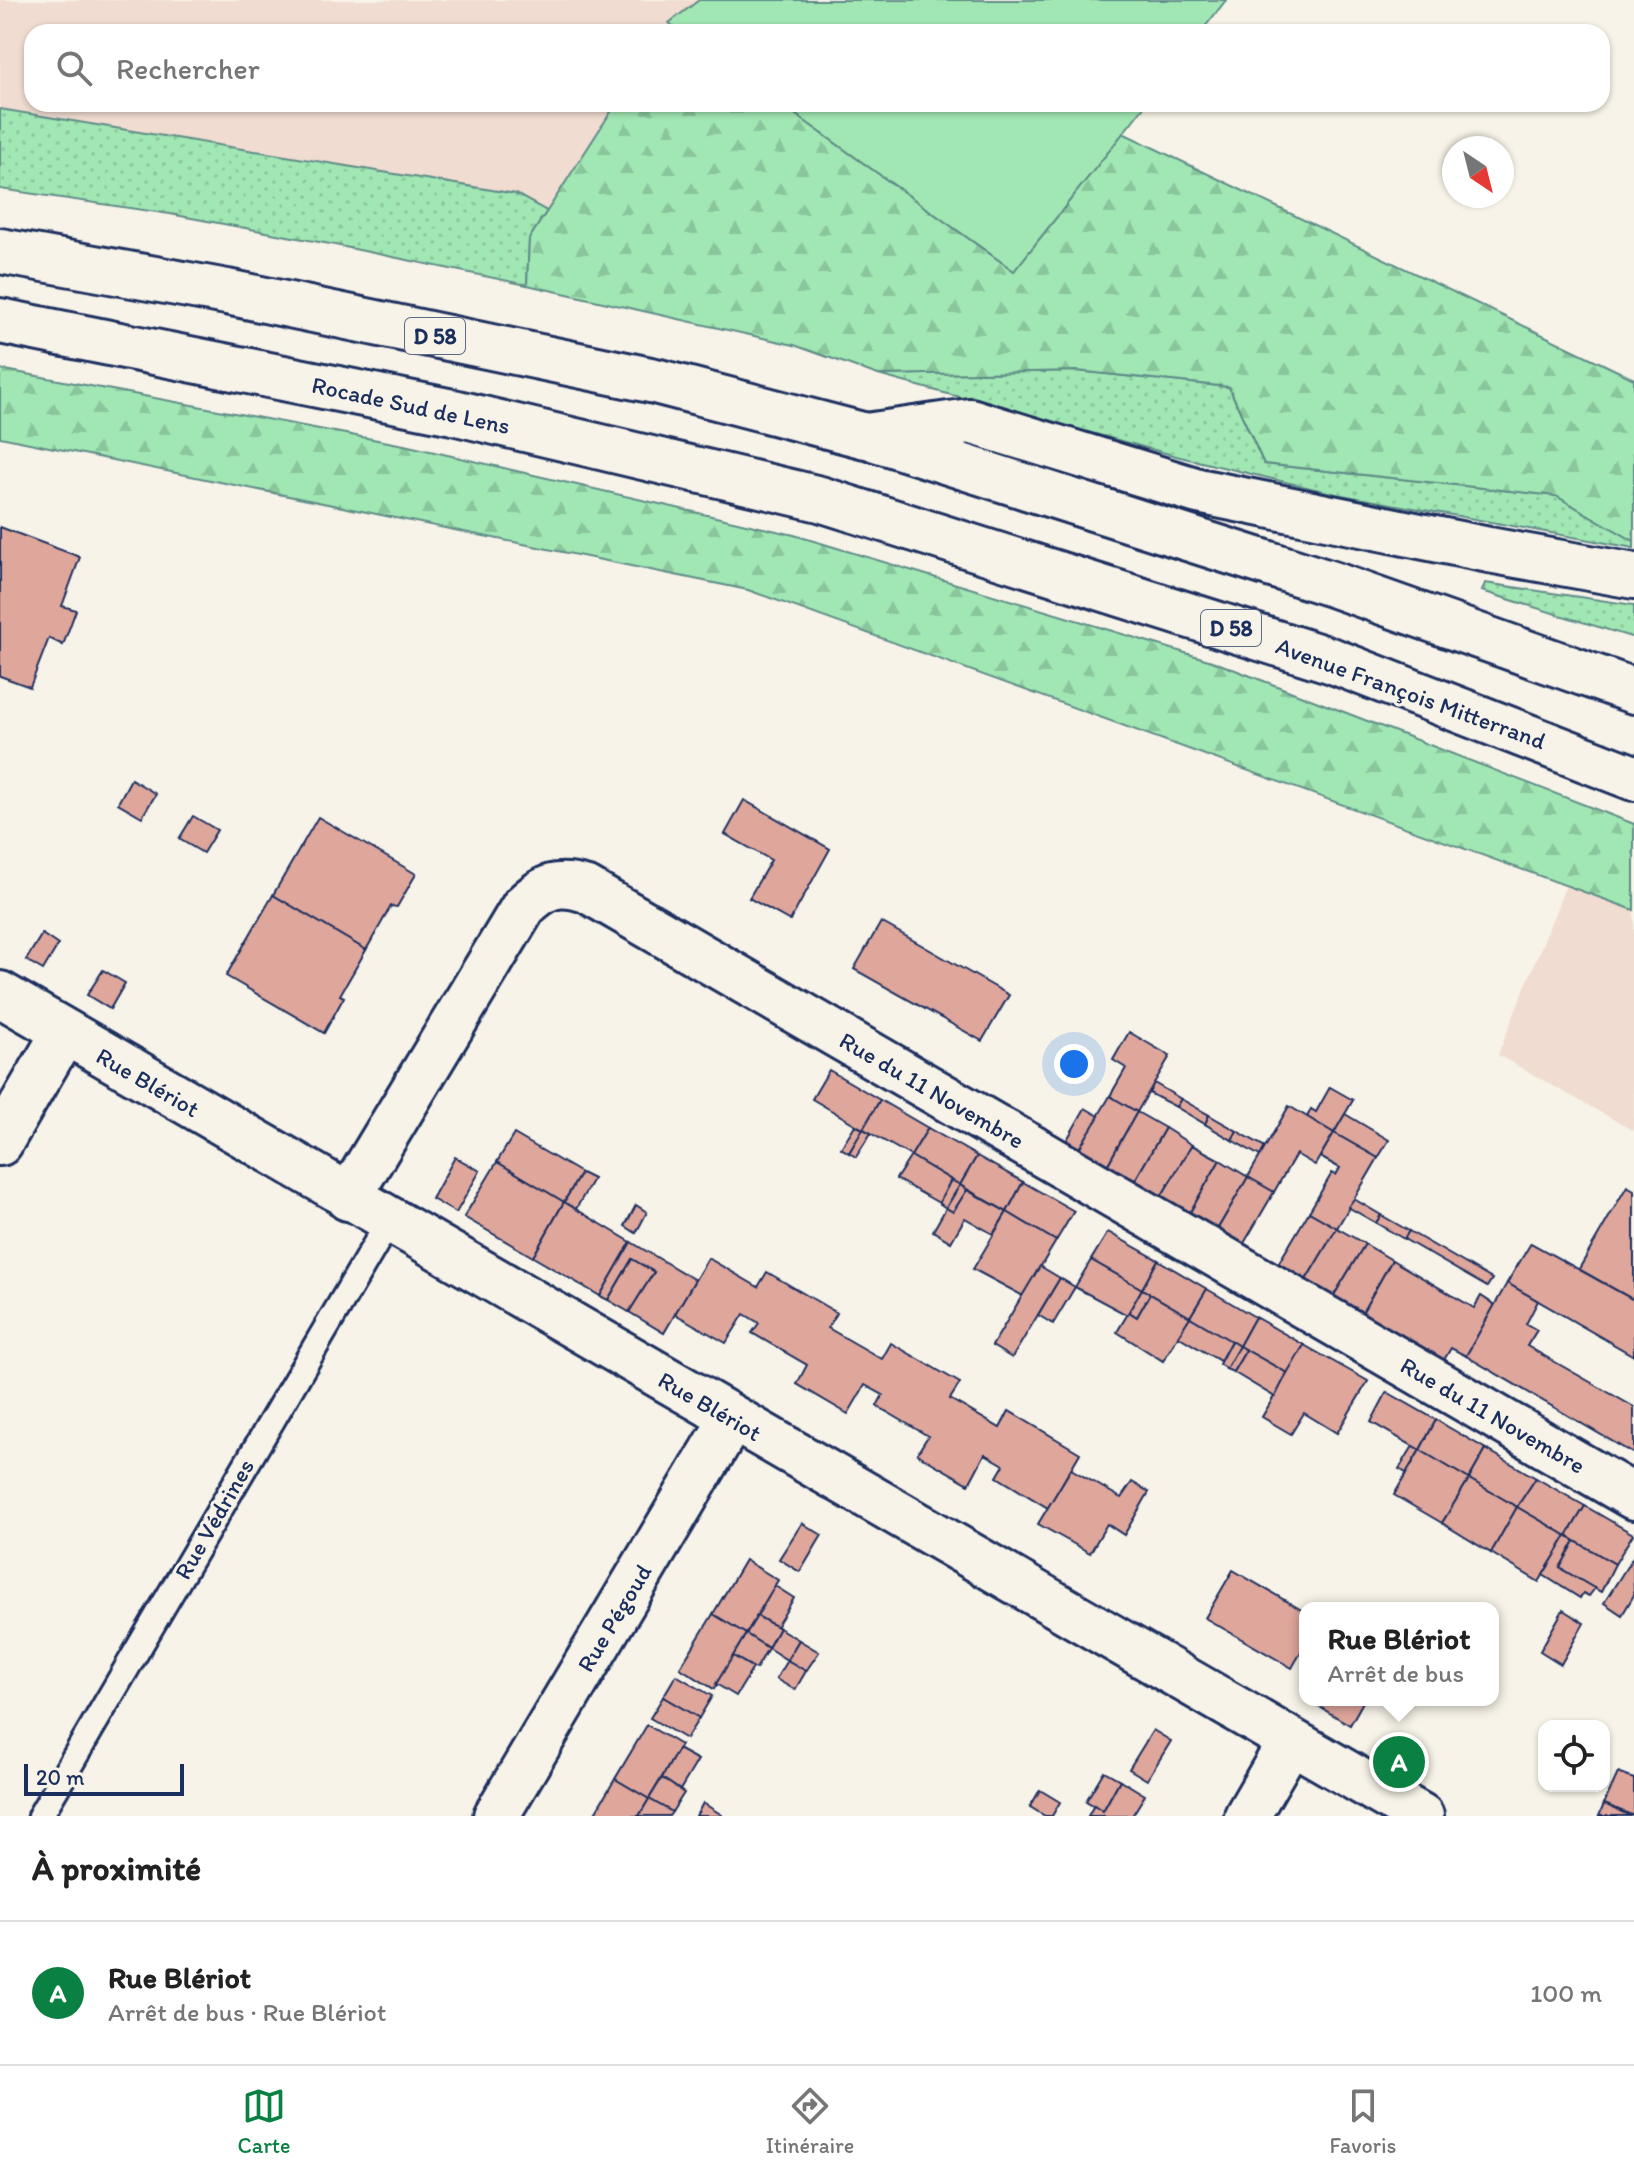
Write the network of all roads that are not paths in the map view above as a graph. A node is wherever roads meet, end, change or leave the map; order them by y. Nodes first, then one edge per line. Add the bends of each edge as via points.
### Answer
1 (0, 251) edge
2 (0, 321) edge
3 (866, 436) junction
4 (820, 499) joint
5 (1634, 576) edge
6 (1634, 691) edge
7 (1634, 778) edge
8 (0, 994) edge
9 (64, 1033) junction
10 (0, 1143) edge
11 (348, 1198) junction
12 (389, 1221) junction
13 (732, 1419) junction
14 (1634, 1497) edge
15 (1290, 1742) junction
16 (40, 1816) edge
17 (496, 1816) edge
18 (1247, 1816) edge
19 (1421, 1816) edge

1 - 3 main road, D 58 via 655,381
2 - 4 main road, Rocade Sud de Lens / D 58 via 453,412
3 - 5 main road via 970,421 1198,491
3 - 6 main road, D 58 via 1332,584
4 - 7 main road, Avenue François Mitterrand / D 58 via 1333,661
8 - 9 main road, Rue Blériot
9 - 10 main road
9 - 11 main road, Rue Blériot
11 - 12 main road, Rue Blériot
11 - 14 main road, Rue du 11 Novembre via 524,906 548,887 567,883
12 - 13 main road, Rue Blériot
12 - 16 lane, Rue Védrines
13 - 15 main road, Rue Blériot
13 - 17 main road, Rue Pégoud
15 - 18 main road
15 - 19 main road, Rue Blériot

